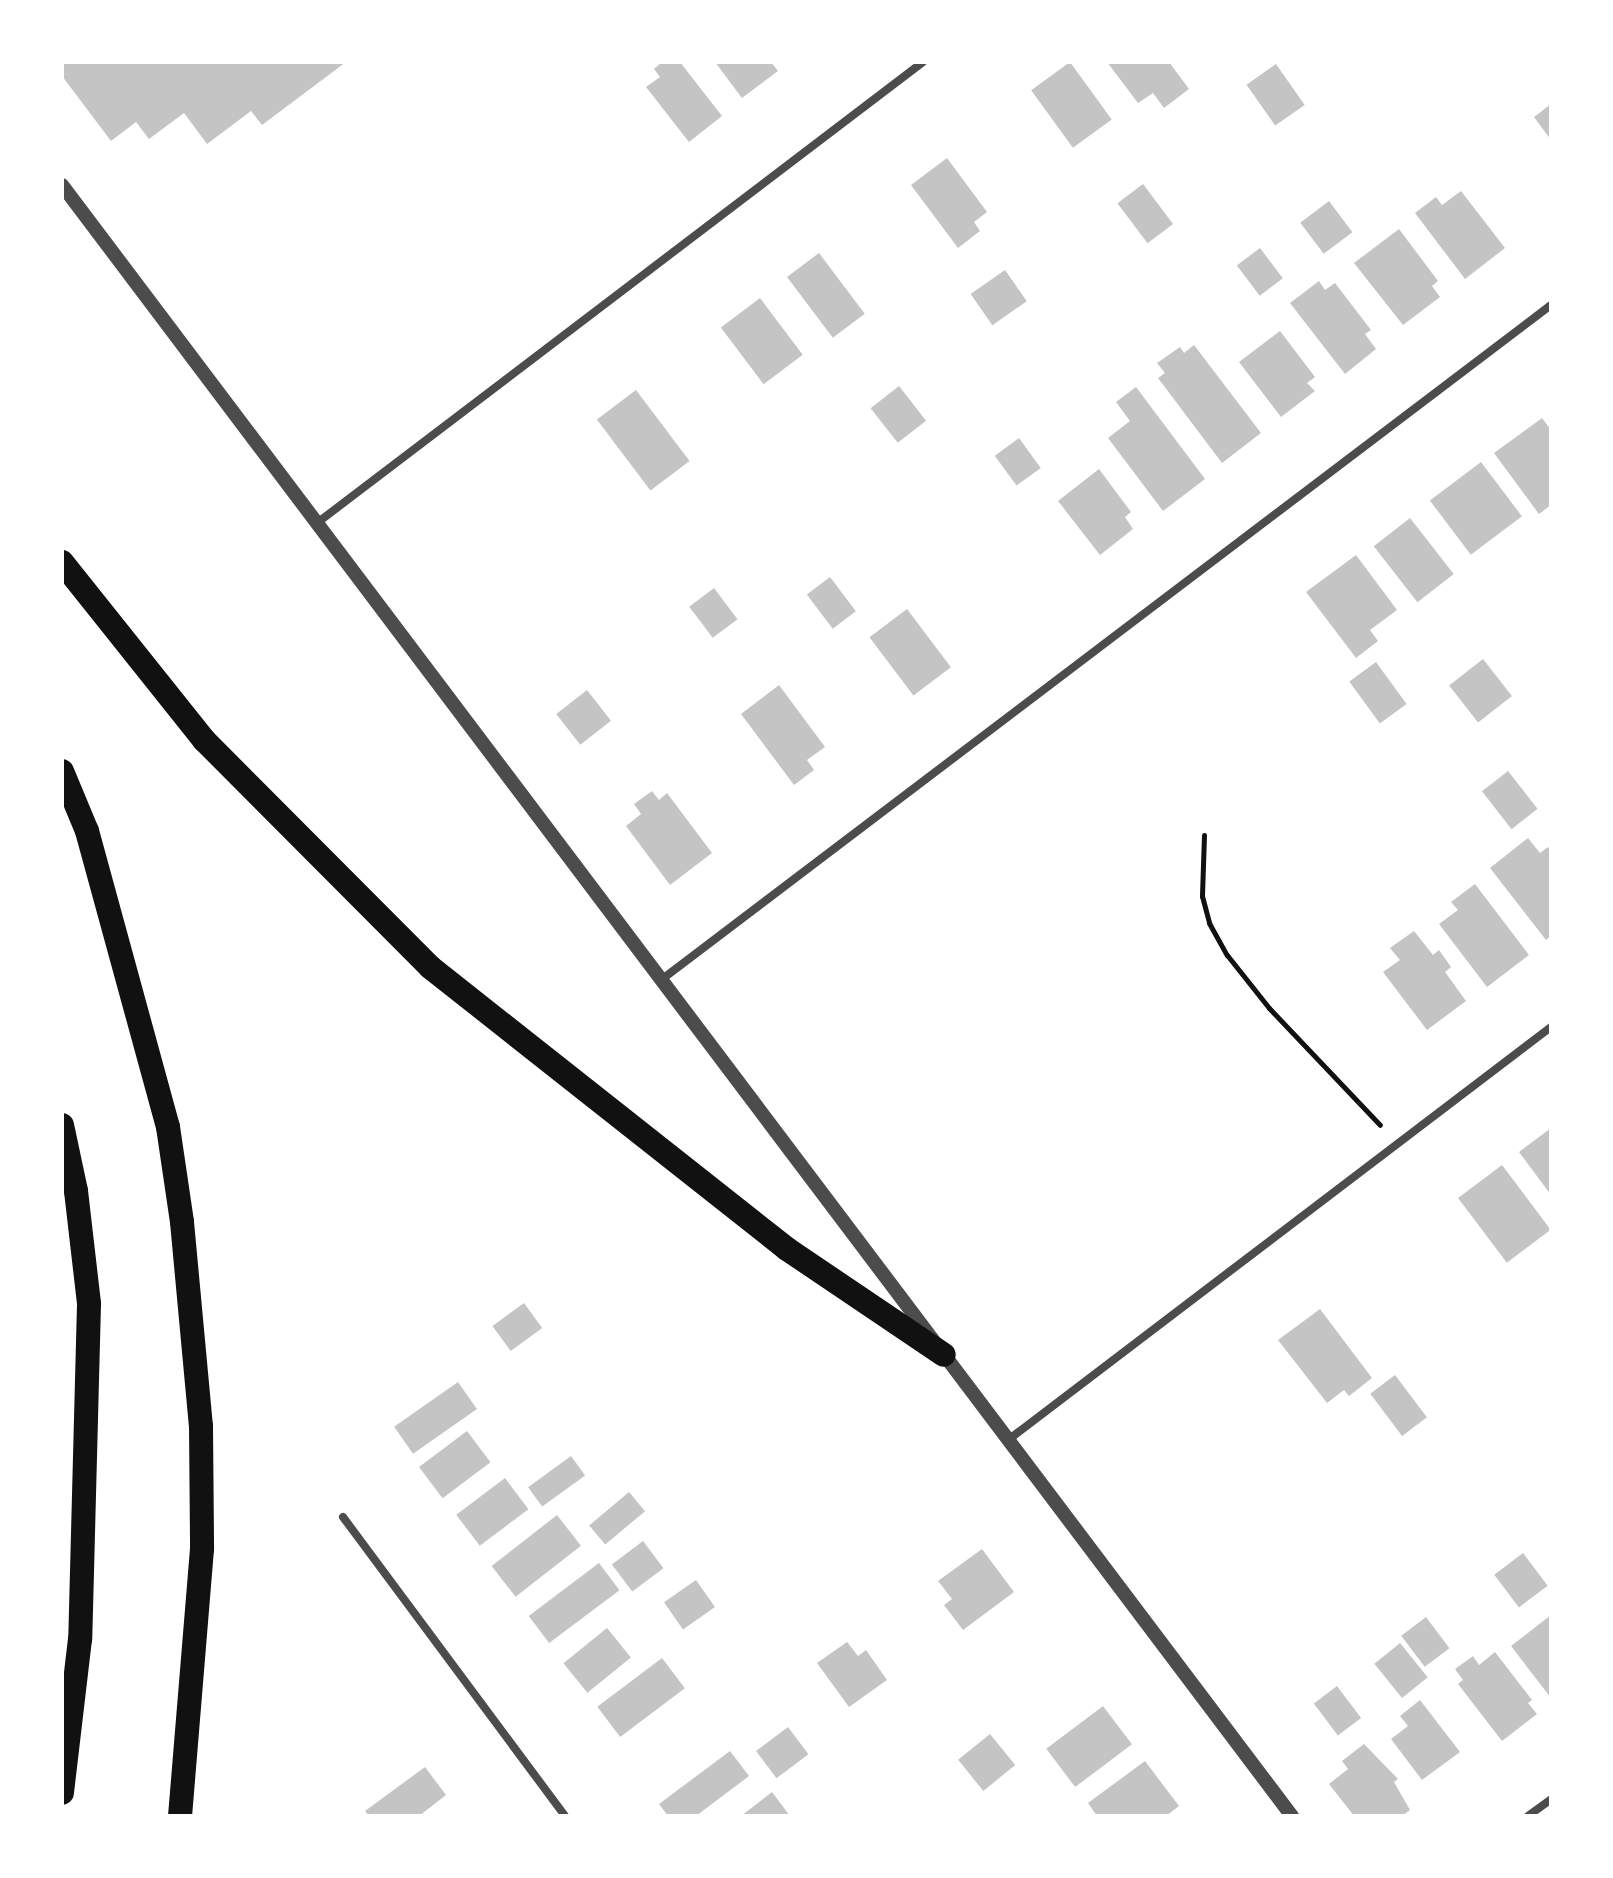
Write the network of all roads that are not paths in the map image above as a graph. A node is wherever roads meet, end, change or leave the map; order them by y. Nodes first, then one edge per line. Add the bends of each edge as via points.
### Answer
1 (923, 62) edge
2 (62, 185) edge
3 (1551, 305) edge
4 (317, 523) junction
5 (62, 562) edge
6 (62, 771) edge
7 (661, 980) junction
8 (1551, 1027) edge
9 (62, 1125) edge
10 (944, 1355) junction
11 (1008, 1440) junction
12 (343, 1517) dead end
13 (62, 1793) edge
14 (1551, 1799) edge
15 (180, 1816) edge
16 (565, 1816) edge
17 (1292, 1816) edge
18 (1528, 1816) edge

1 - 4 street
2 - 4 street
3 - 7 street
4 - 7 street
5 - 10 highway via 204,740 430,967 787,1249
6 - 15 highway via 87,831 168,1127 182,1222 201,1426 202,1549
7 - 10 street
8 - 11 street
9 - 13 highway via 89,1304 80,1639
10 - 11 street
11 - 17 street
12 - 16 street
14 - 18 street

